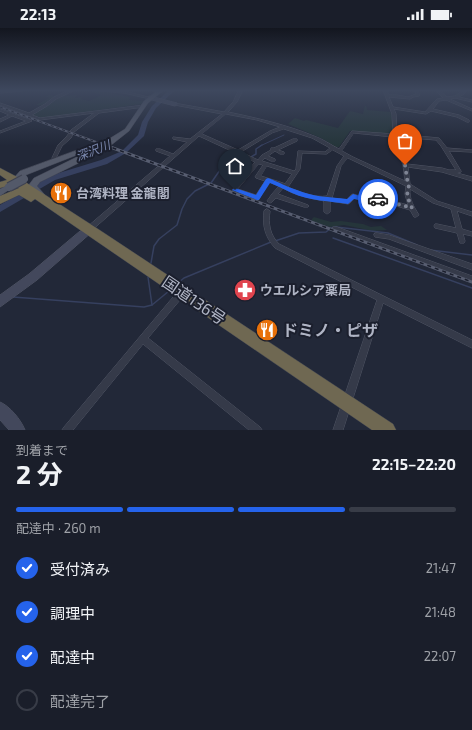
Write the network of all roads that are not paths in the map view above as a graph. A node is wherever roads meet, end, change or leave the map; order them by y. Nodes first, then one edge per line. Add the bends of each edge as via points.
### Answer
1 (392, 108) edge
2 (13, 109) edge
3 (41, 109) edge
4 (123, 109) edge
5 (142, 109) edge
6 (201, 109) edge
7 (229, 109) edge
8 (398, 109) edge
9 (430, 109) joint
10 (0, 110) edge
11 (99, 112) junction
12 (225, 113) junction
13 (12, 115) junction
14 (29, 115) junction
15 (0, 121) edge
16 (468, 121) dead end
17 (285, 127) junction
18 (0, 132) edge
19 (300, 132) junction
20 (199, 134) junction
21 (395, 136) junction
22 (175, 138) dead end
23 (295, 140) junction
24 (191, 141) junction
25 (333, 148) junction
26 (95, 149) junction
27 (273, 149) junction
28 (158, 150) dead end
29 (446, 150) junction
30 (340, 151) junction
31 (471, 151) dead end
32 (238, 152) junction
33 (300, 152) junction
34 (282, 153) dead end
35 (173, 156) junction
36 (264, 156) junction
37 (347, 156) junction
38 (55, 160) junction
39 (274, 160) dead end
40 (257, 162) junction
41 (265, 165) junction
42 (405, 165) junction
43 (1, 171) edge
44 (448, 172) junction
45 (295, 173) junction
46 (472, 179) edge
47 (268, 180) junction
48 (19, 184) edge
49 (408, 185) junction
50 (284, 186) junction
51 (0, 193) edge
52 (274, 195) junction
53 (328, 198) junction
54 (0, 200) edge
55 (368, 200) junction
56 (270, 201) dead end
57 (306, 206) dead end
58 (412, 208) junction
59 (454, 209) junction
60 (374, 211) dead end
61 (267, 212) dead end
62 (327, 212) dead end
63 (472, 214) edge
64 (416, 215) dead end
65 (437, 226) dead end
66 (89, 229) junction
67 (335, 229) dead end
68 (460, 231) junction
69 (472, 234) edge
70 (377, 235) dead end
71 (462, 241) dead end
72 (472, 267) edge
73 (472, 279) edge
74 (177, 289) junction
75 (381, 298) junction
76 (0, 302) edge
77 (143, 339) junction
78 (472, 344) edge
79 (347, 402) junction
80 (0, 409) edge
81 (18, 430) edge
82 (67, 430) edge
83 (257, 430) edge
84 (338, 430) edge
85 (387, 430) edge

1 - 21 street
2 - 14 street
3 - 14 street
4 - 11 street
5 - 26 main road, bridge via 127,130
6 - 12 street
7 - 12 street
8 - 9 street via 423,112
9 - 16 street
10 - 13 street
11 - 14 street via 40,119
11 - 38 street via 72,131 60,144
12 - 17 street
12 - 20 street
13 - 15 street
13 - 18 street via 30,121
17 - 19 street
17 - 32 street via 271,132
19 - 23 street
19 - 25 street
20 - 24 street
20 - 32 street
21 - 29 street via 436,139
21 - 30 street via 353,132
21 - 42 street
22 - 24 street
23 - 27 street
23 - 33 street
24 - 35 street
25 - 30 street
25 - 33 street via 326,153
26 - 38 main road
26 - 48 main road
26 - 48 main road via 90,154
27 - 34 street
27 - 36 street
28 - 35 street
29 - 31 street
29 - 44 street via 459,170
30 - 37 street
32 - 40 street
33 - 45 street
35 - 66 street
36 - 39 street
36 - 40 street
37 - 49 street
37 - 53 street via 339,166
38 - 48 main road
40 - 41 street
40 - 47 street via 235,190 257,198
41 - 45 street
41 - 47 street via 258,177
42 - 44 street
42 - 49 street
43 - 48 main road via 13,175
43 - 48 highway via 5,180
44 - 46 street
45 - 50 street
47 - 50 street
48 - 51 main road
48 - 54 highway via 14,192
48 - 66 highway, 国道136号
49 - 58 street via 407,194
49 - 59 street via 436,202
50 - 52 street
50 - 53 street via 313,197
52 - 56 street
52 - 57 street
53 - 55 street via 348,202 353,196
53 - 62 street
55 - 58 street via 371,197
55 - 60 street
58 - 64 street
59 - 63 street
59 - 68 street
61 - 75 street via 266,226 274,244
65 - 68 street
66 - 74 highway, 国道136号
66 - 76 street
67 - 73 street
68 - 69 street
68 - 71 street
70 - 72 street
74 - 77 street
74 - 79 highway, 国道136号
75 - 78 street
75 - 79 street
77 - 82 street
77 - 83 street
79 - 84 street
79 - 85 highway, 国道136号
80 - 81 street

